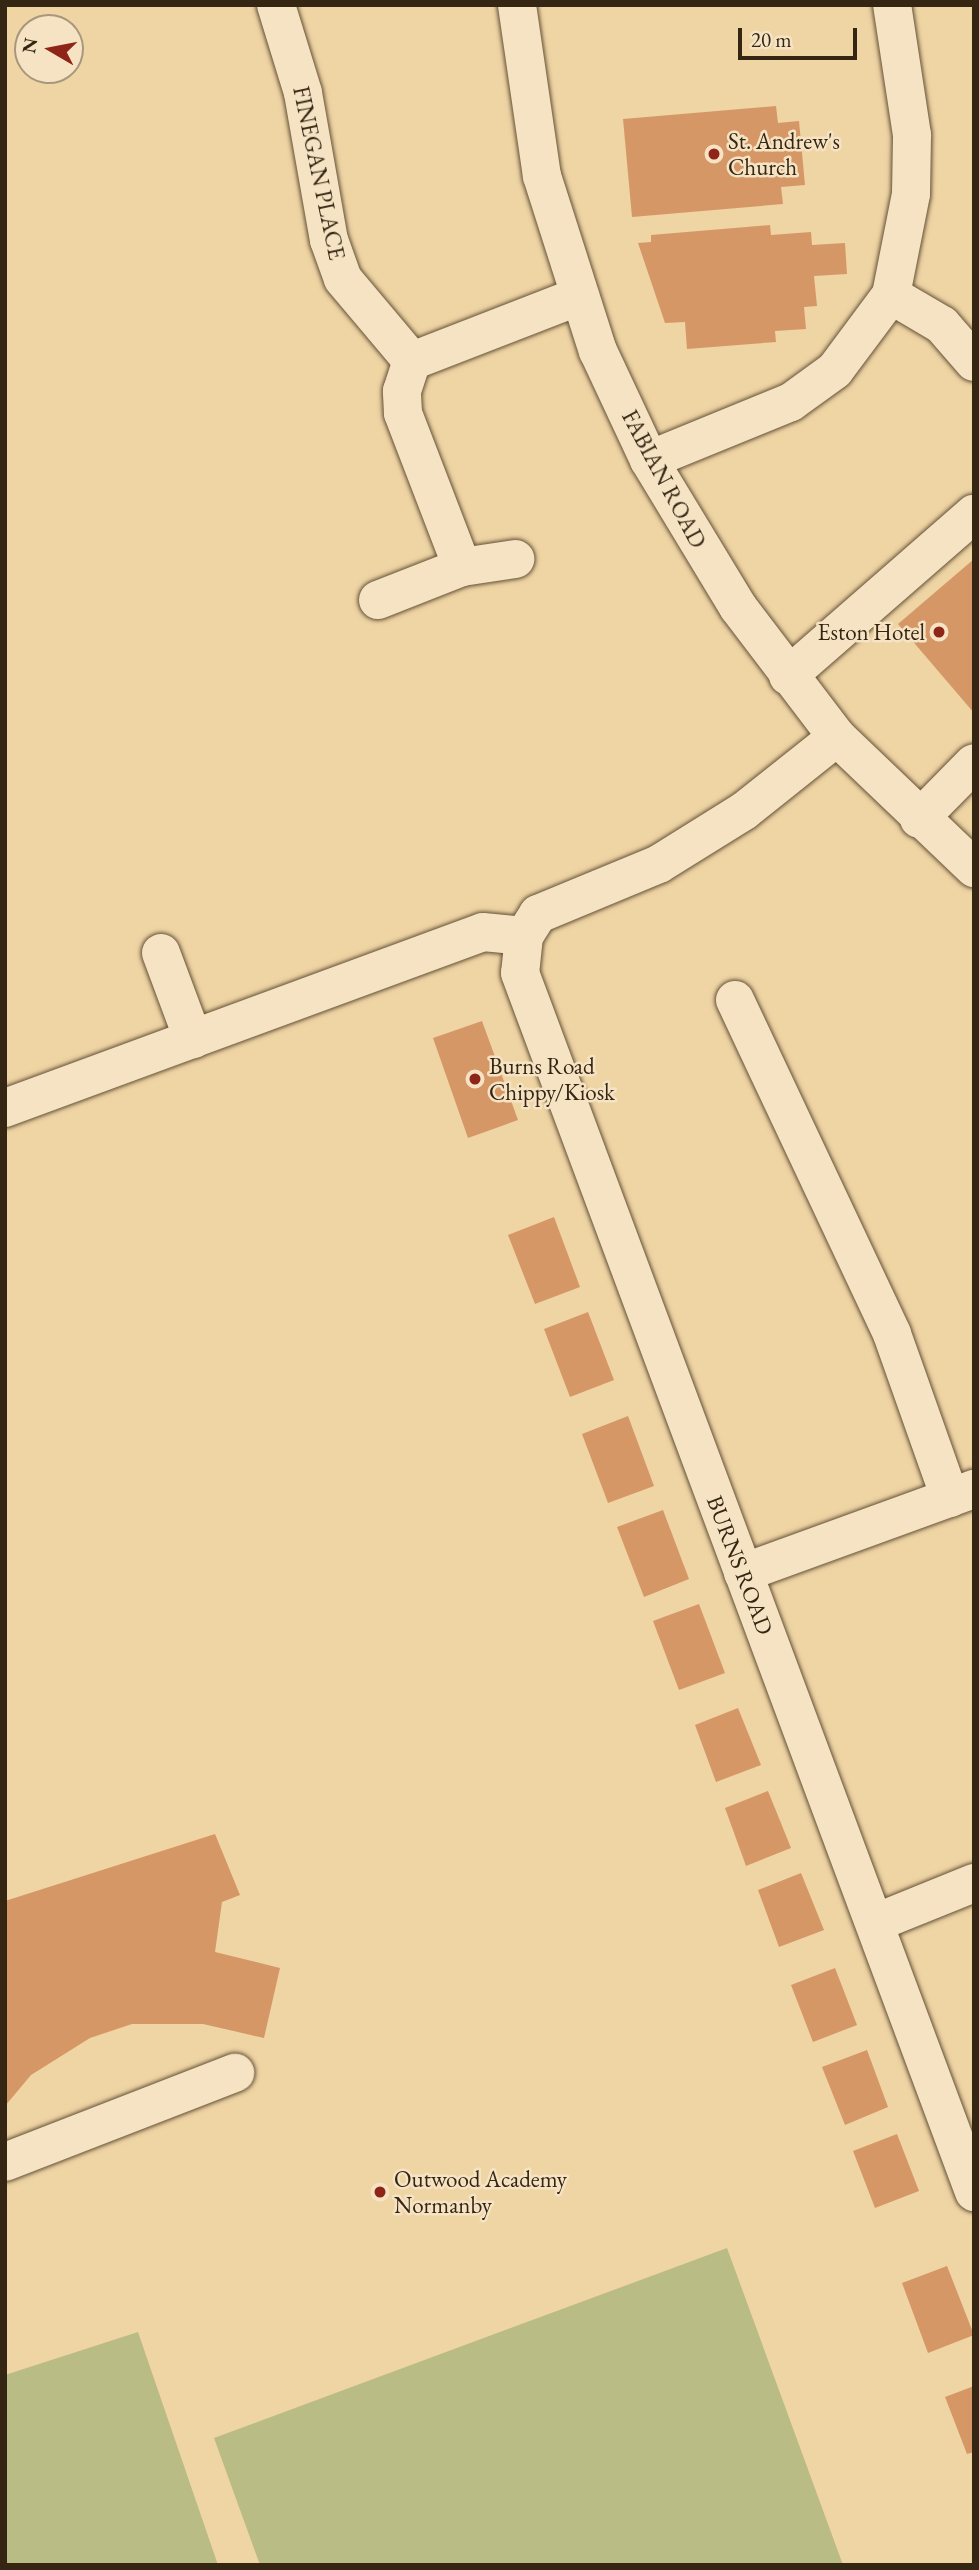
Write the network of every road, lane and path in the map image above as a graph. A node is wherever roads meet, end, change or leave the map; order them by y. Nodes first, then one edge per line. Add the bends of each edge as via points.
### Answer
1 (276, 5) edge
2 (517, 5) edge
3 (892, 5) edge
4 (891, 295) junction
5 (580, 296) junction
6 (412, 361) junction
7 (974, 362) edge
8 (649, 460) junction
9 (974, 514) edge
10 (515, 559) dead end
11 (462, 567) junction
12 (378, 600) dead end
13 (788, 676) junction
14 (837, 737) junction
15 (974, 763) edge
16 (919, 819) junction
17 (974, 868) edge
18 (524, 936) junction
19 (161, 953) dead end
20 (736, 1000) dead end
21 (193, 1039) junction
22 (5, 1108) edge
23 (962, 1493) edge
24 (743, 1573) junction
25 (974, 1883) edge
26 (875, 1923) junction
27 (235, 2073) dead end
28 (5, 2162) edge
29 (974, 2192) edge

1 - 6 street, FINEGAN PLACE via 303,93 329,240 343,279
2 - 5 street, FABIAN ROAD via 542,176
3 - 4 street via 912,135 911,194
4 - 7 street via 942,325
4 - 8 street via 835,370 792,402
5 - 6 street
5 - 8 street, FABIAN ROAD
6 - 11 street via 403,382 403,412
8 - 13 street, FABIAN ROAD via 738,607
9 - 13 street
10 - 11 street
11 - 12 street
13 - 14 street, FABIAN ROAD
14 - 16 street, FABIAN ROAD
14 - 18 street via 744,811 659,864 551,905
15 - 16 street
16 - 17 street, FABIAN ROAD
18 - 21 street via 483,932
18 - 24 street, BURNS ROAD via 520,974 527,997
19 - 21 street
20 - 23 street
21 - 22 street
23 - 24 street
24 - 26 street, BURNS ROAD
25 - 26 street
26 - 29 street, BURNS ROAD
27 - 28 street

